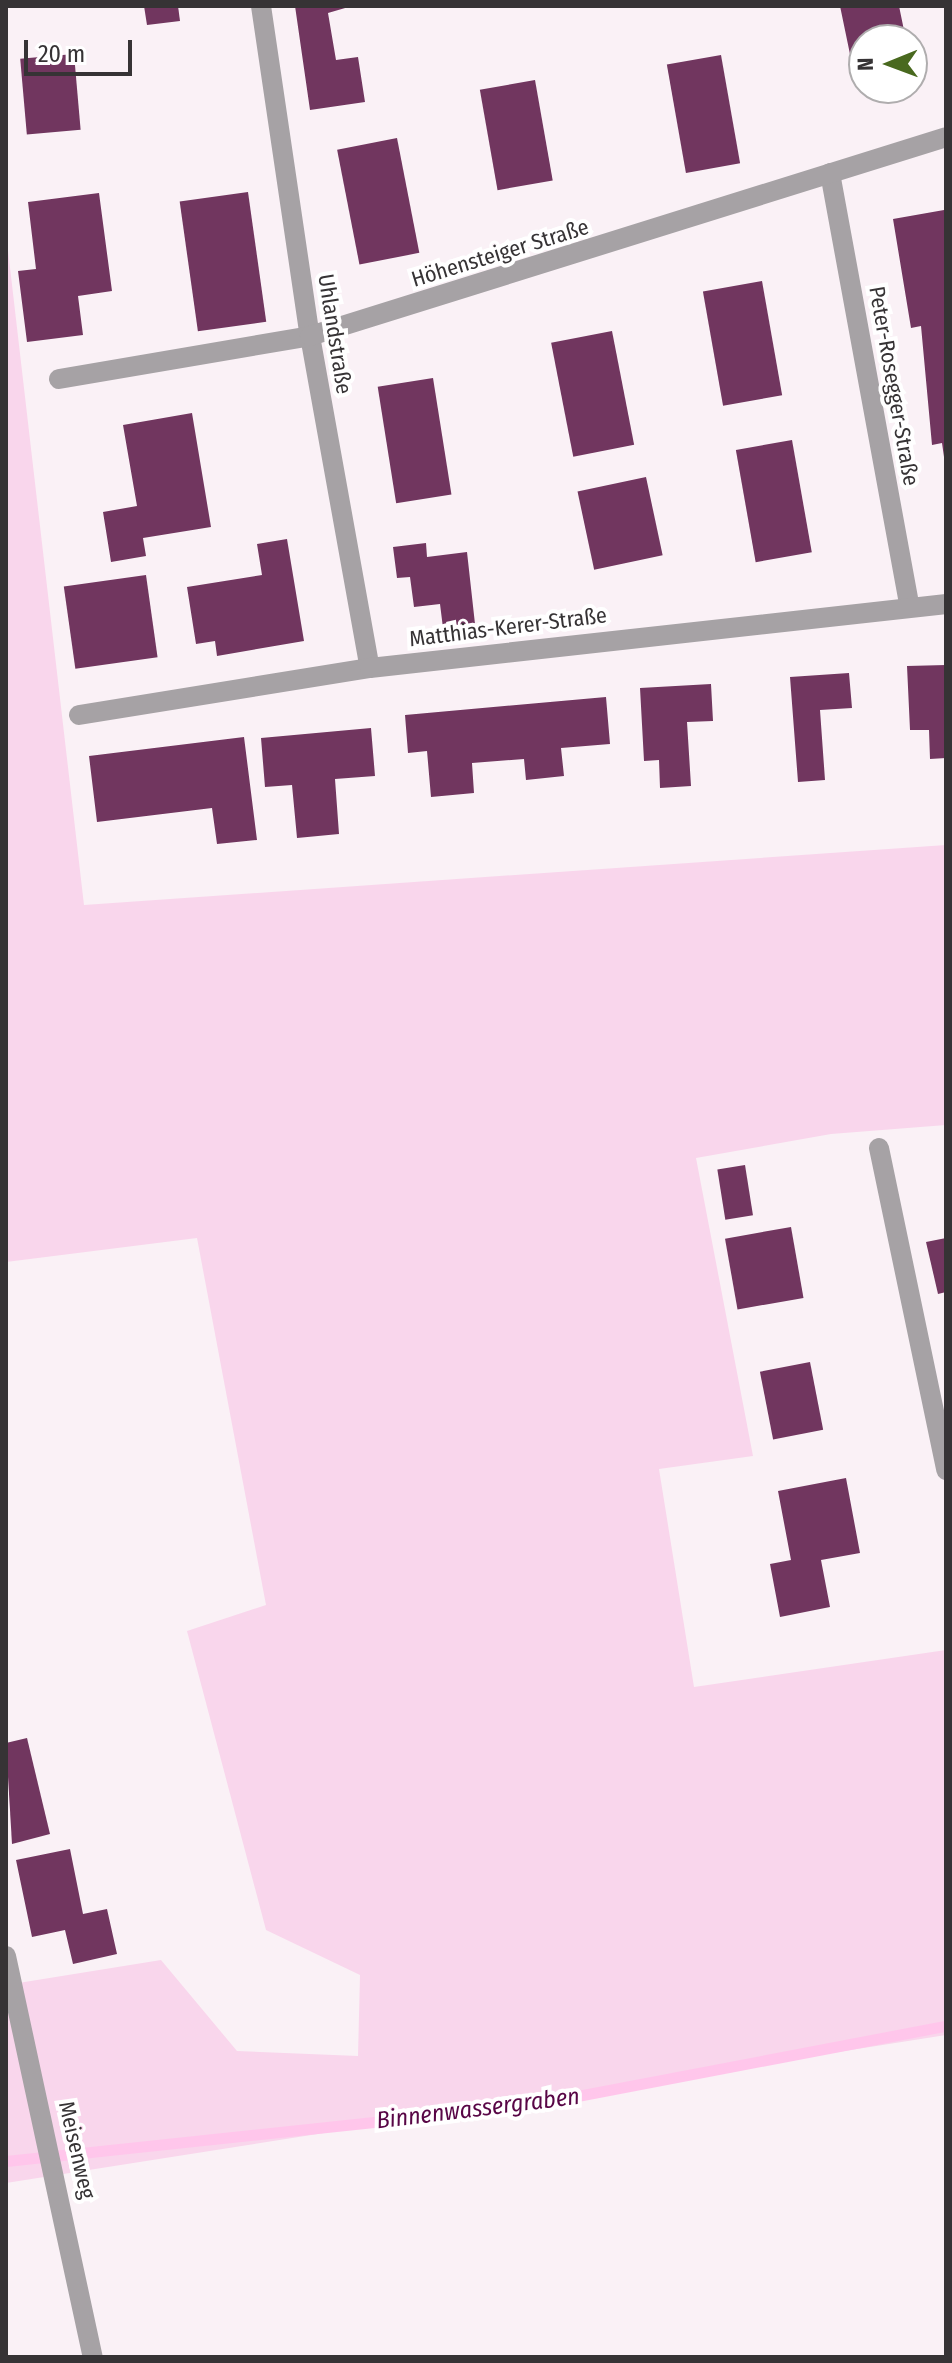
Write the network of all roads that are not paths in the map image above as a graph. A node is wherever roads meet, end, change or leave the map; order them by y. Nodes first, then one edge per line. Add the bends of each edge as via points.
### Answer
1 (261, 6) edge
2 (946, 137) edge
3 (830, 173) junction
4 (310, 336) junction
5 (59, 379) dead end
6 (946, 604) edge
7 (910, 607) junction
8 (370, 668) junction
9 (79, 715) dead end
10 (879, 1148) dead end
11 (946, 1470) edge
12 (6, 1956) edge
13 (93, 2357) edge

1 - 4 street, Uhlandstraße
2 - 3 street, Höhensteiger Straße
3 - 4 street, Höhensteiger Straße
3 - 7 street, Peter-Rosegger-Straße
4 - 5 street, Höhensteiger Straße
4 - 8 street, Uhlandstraße
6 - 7 street, Matthias-Kerer-Straße
7 - 8 street, Matthias-Kerer-Straße
8 - 9 street, Matthias-Kerer-Straße
10 - 11 street
12 - 13 street, Meisenweg via 65,2208

